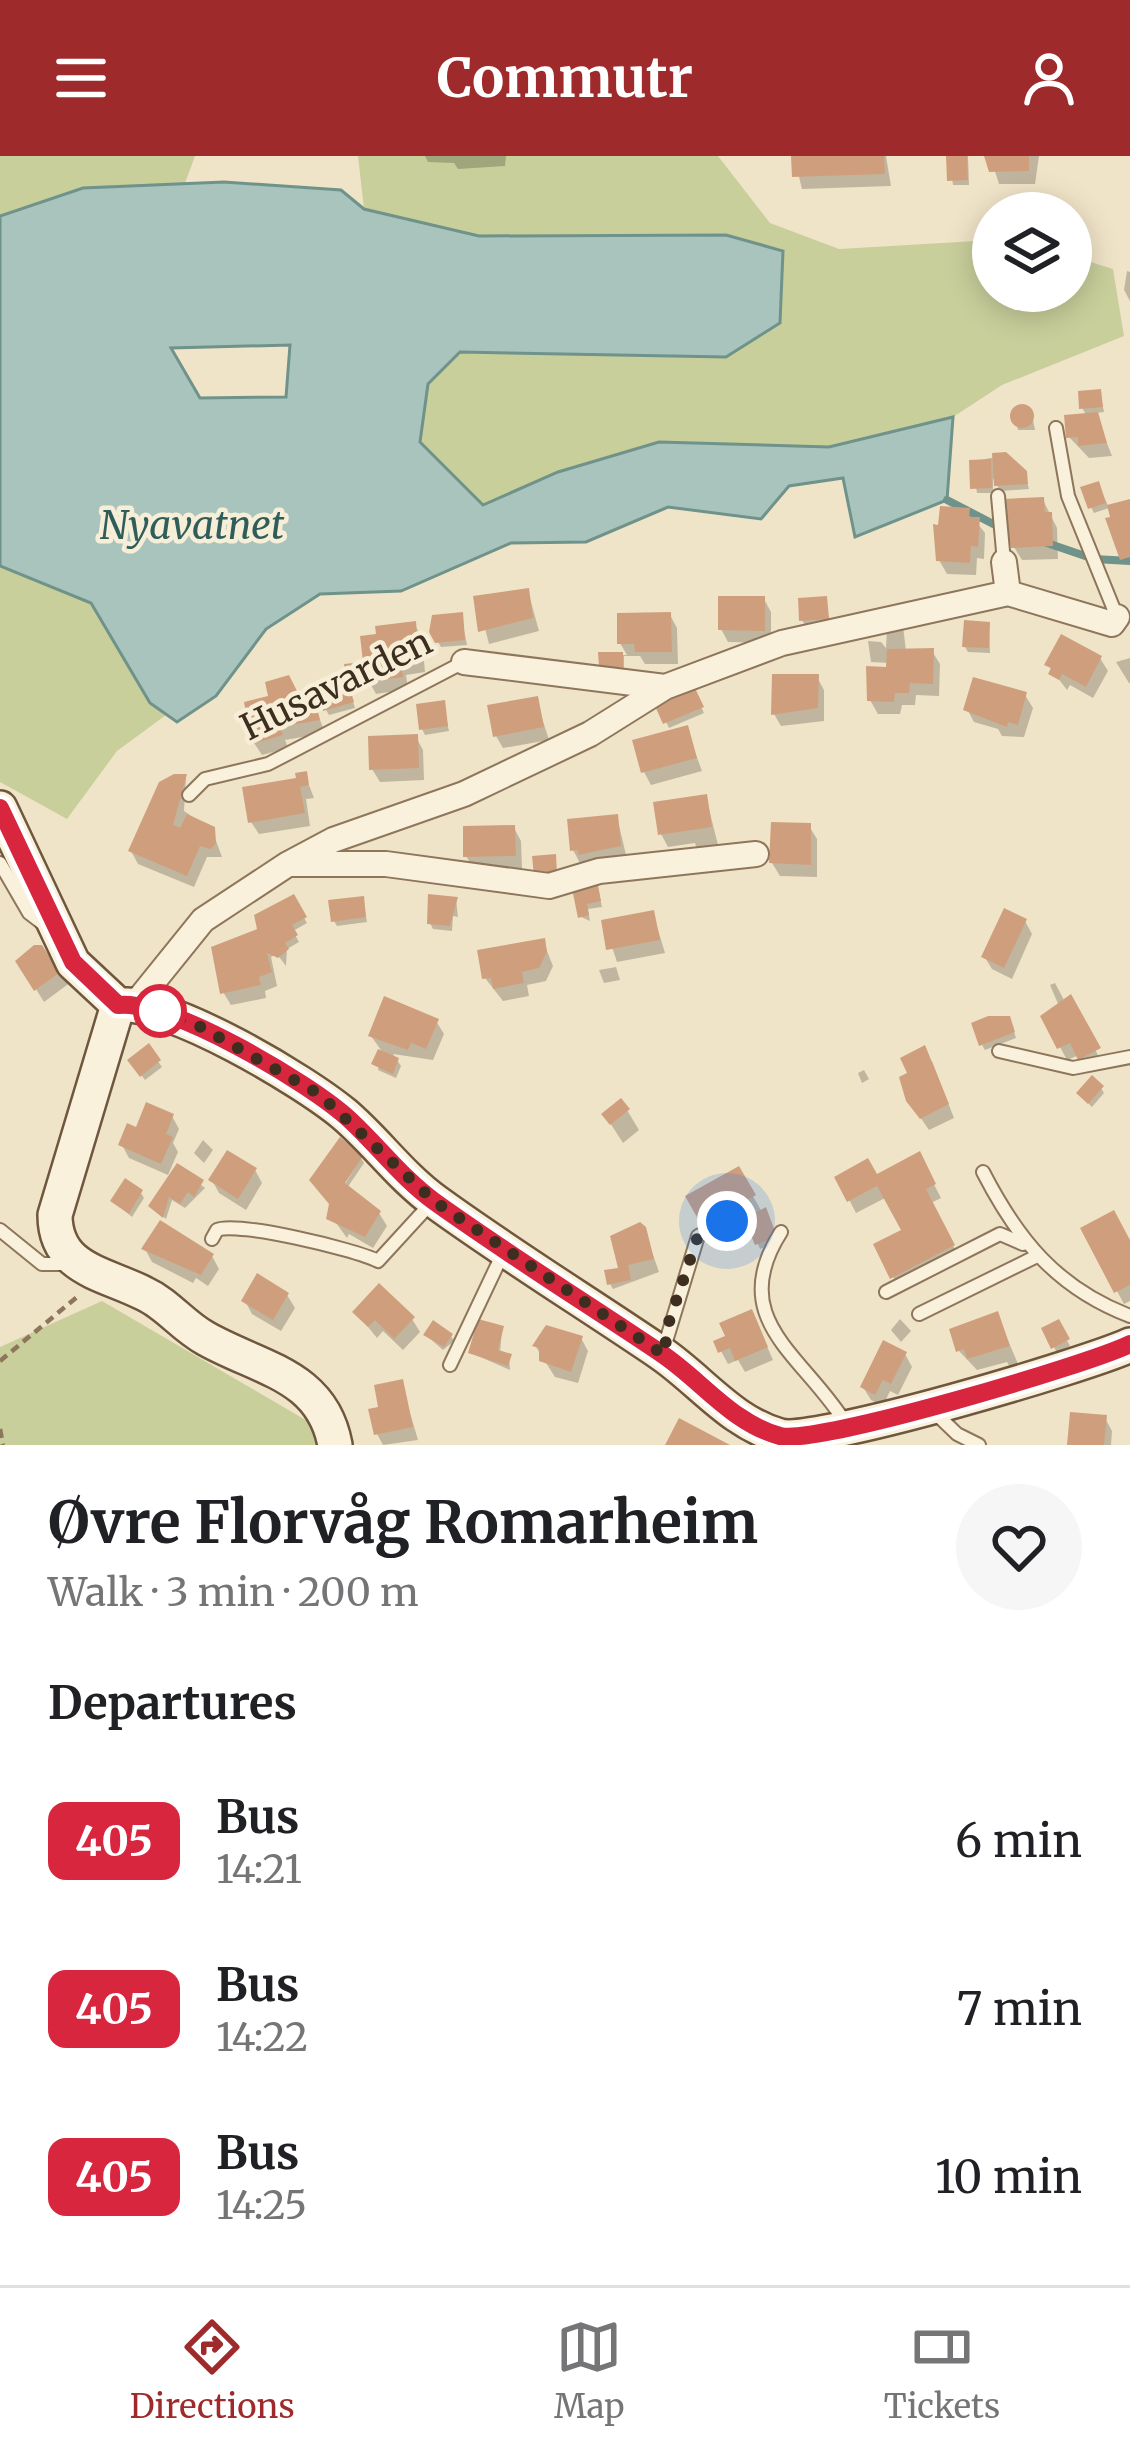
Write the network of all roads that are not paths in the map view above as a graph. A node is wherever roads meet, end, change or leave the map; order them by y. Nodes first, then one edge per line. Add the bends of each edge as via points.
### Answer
1 (1056, 428) dead end
2 (998, 496) dead end
3 (1004, 562) joint
4 (1008, 593) junction
5 (1117, 617) joint
6 (464, 662) joint
7 (665, 687) junction
8 (189, 795) dead end
9 (0, 808) edge
10 (756, 854) dead end
11 (0, 862) edge
12 (287, 864) junction
13 (54, 926) junction
14 (127, 1004) junction
15 (999, 1052) dead end
16 (1130, 1057) edge
17 (983, 1172) dead end
18 (434, 1201) junction
19 (727, 1221) dead end
20 (0, 1230) edge
21 (781, 1232) dead end
22 (212, 1239) dead end
23 (1023, 1244) junction
24 (505, 1250) junction
25 (1035, 1257) junction
26 (89, 1269) junction
27 (886, 1292) dead end
28 (919, 1314) dead end
29 (1130, 1316) edge
30 (1130, 1345) edge
31 (664, 1355) junction
32 (450, 1364) dead end
33 (930, 1408) junction
34 (849, 1428) junction
35 (779, 1442) edge
36 (335, 1445) edge
37 (979, 1445) edge

1 - 5 lane, Husavarden via 1068,496
2 - 3 lane
3 - 4 street
4 - 5 street, Husavarden via 1112,624
4 - 7 street, Husavarden via 782,643
6 - 7 street, Husavarden
6 - 8 lane, Husavarden via 268,764 205,779
7 - 12 street, Husavarden via 607,725 464,794
9 - 13 street
10 - 12 street via 599,871 549,886 386,865
11 - 13 lane via 29,914
12 - 14 street, Husavarden via 203,920
13 - 14 street via 73,962
14 - 18 street via 199,1026 319,1094
14 - 26 street via 55,1216 58,1242
15 - 16 lane via 1073,1067
17 - 23 lane
18 - 22 lane via 378,1261 338,1244 231,1225
18 - 24 street
19 - 31 lane via 698,1236
20 - 26 lane via 41,1264
21 - 34 lane via 758,1283 768,1324
23 - 25 lane
23 - 27 lane via 1000,1234
24 - 31 street
24 - 32 lane
25 - 28 lane
25 - 29 lane via 1088,1298
26 - 36 street via 306,1387
30 - 33 street
31 - 35 street
33 - 34 street
33 - 37 lane
34 - 35 street

